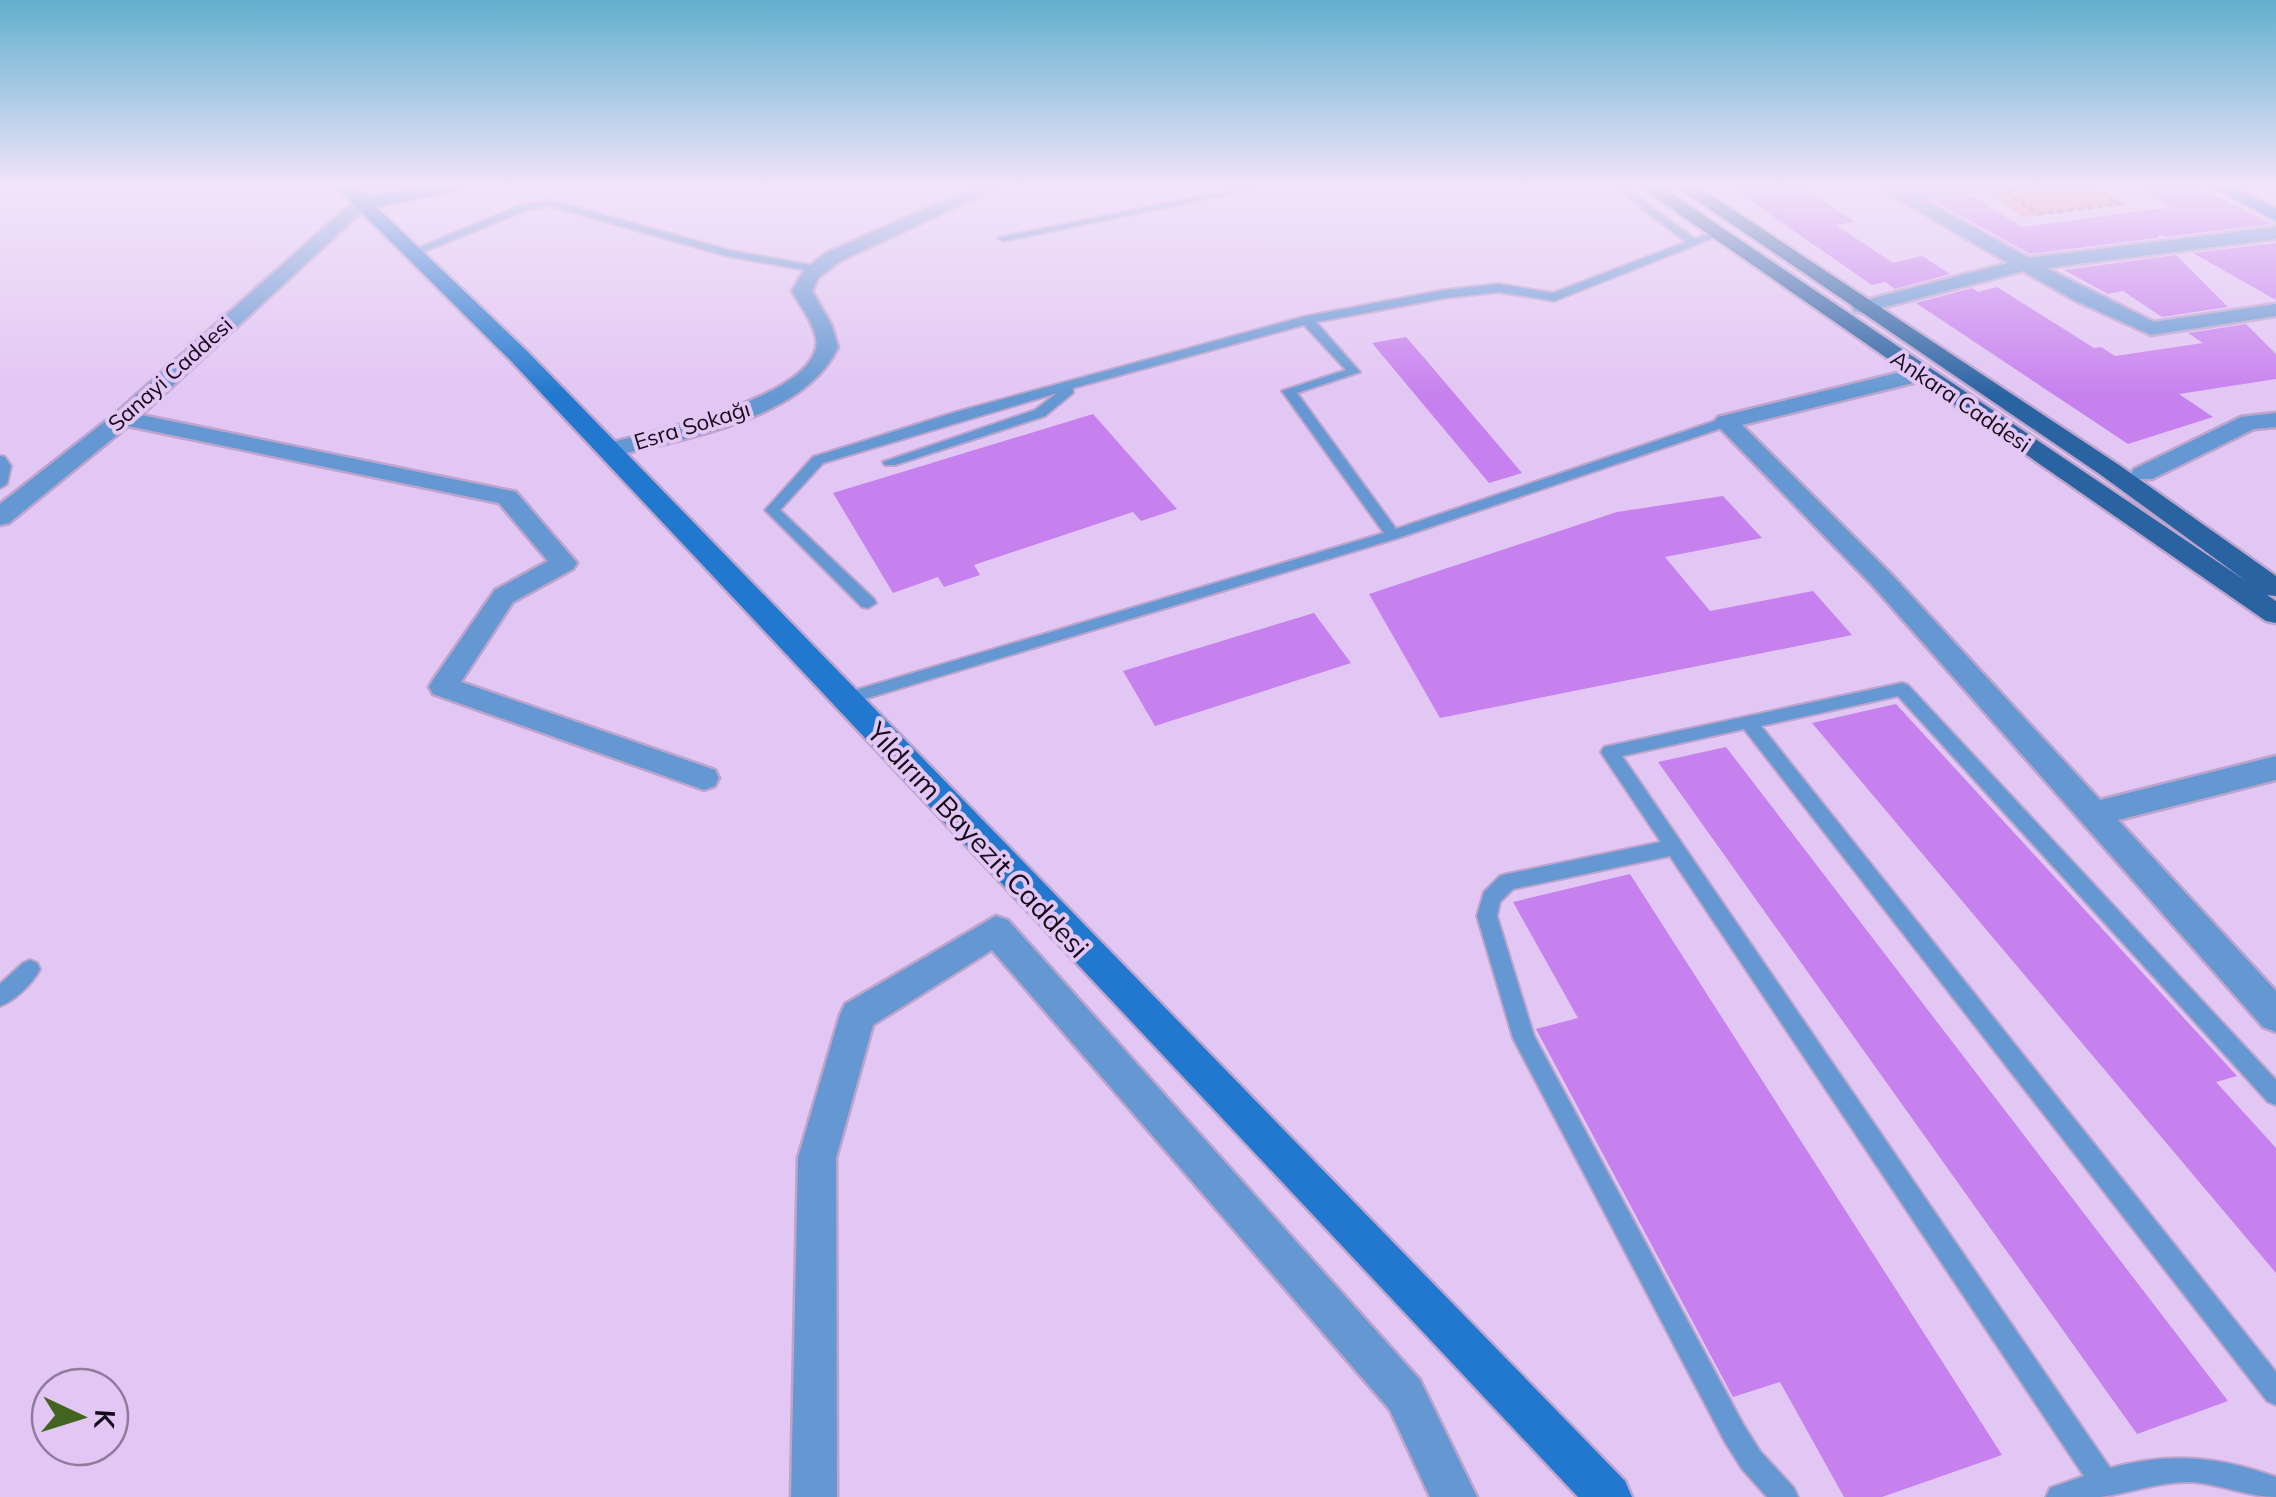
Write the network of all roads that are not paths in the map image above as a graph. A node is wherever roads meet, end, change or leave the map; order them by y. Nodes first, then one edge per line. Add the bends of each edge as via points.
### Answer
1 (294, 256) edge
2 (415, 256) edge
3 (742, 256) edge
4 (839, 256) edge
5 (1661, 256) edge
6 (1733, 256) edge
7 (1787, 256) edge
8 (2008, 256) edge
9 (2096, 256) edge
10 (2024, 265) junction
11 (816, 269) junction
12 (1862, 307) junction
13 (2276, 310) edge
14 (2250, 311) junction
15 (1306, 320) junction
16 (2276, 337) edge
17 (1921, 374) junction
18 (1076, 383) junction
19 (124, 418) junction
20 (2276, 420) edge
21 (1726, 422) junction
22 (608, 450) junction
23 (0, 460) edge
24 (890, 462) dead end
25 (2143, 474) dead end
26 (0, 484) edge
27 (11, 501) edge
28 (0, 517) edge
29 (1392, 535) junction
30 (2276, 590) edge
31 (868, 603) dead end
32 (2276, 614) edge
33 (844, 699) junction
34 (1748, 722) junction
35 (2276, 768) edge
36 (704, 778) dead end
37 (2094, 814) junction
38 (1675, 847) junction
39 (30, 970) dead end
40 (0, 996) edge
41 (2276, 1016) edge
42 (2276, 1095) edge
43 (2276, 1392) edge
44 (2104, 1482) junction
45 (2276, 1490) edge
46 (814, 1497) edge
47 (1454, 1497) edge
48 (1609, 1497) edge
49 (1785, 1497) edge
50 (2059, 1497) edge

1 - 19 street, Sanayi Caddesi
2 - 22 street, Yıldırım Bayezit Caddesi
3 - 11 lane
4 - 11 street
5 - 15 lane via 1554,296 1499,288
6 - 17 main road, Ankara Caddesi
7 - 12 main road, Ankara Caddesi
8 - 10 street
9 - 10 street
10 - 12 street
10 - 14 street via 2150,329
11 - 22 street, Esra Sokağı via 802,291 828,342 825,358 795,386 738,414
12 - 30 main road, Ankara Caddesi via 2110,470
13 - 14 street
14 - 16 street
15 - 18 lane
15 - 29 lane via 1354,372 1289,391
17 - 21 street
17 - 32 main road, Ankara Caddesi
18 - 24 lane via 1040,413
18 - 31 lane via 818,460 772,510
19 - 27 street, Sanayi Caddesi
19 - 36 street via 507,497 564,564 504,596 444,687
20 - 25 street via 2250,422
21 - 29 lane
21 - 37 street via 1882,580
22 - 33 street, Yıldırım Bayezit Caddesi
23 - 26 lane
27 - 28 street, Sanayi Caddesi
29 - 33 lane
33 - 48 street, Yıldırım Bayezit Caddesi
34 - 38 lane via 1610,752
34 - 42 lane via 1902,689
34 - 43 lane
35 - 37 street
37 - 41 street
38 - 44 lane
38 - 49 lane via 1507,882 1487,916 1524,1038 1734,1434
39 - 40 lane
44 - 45 lane via 2166,1468 2234,1476
44 - 50 lane
46 - 47 street via 816,1158 858,1014 996,930 1405,1395

